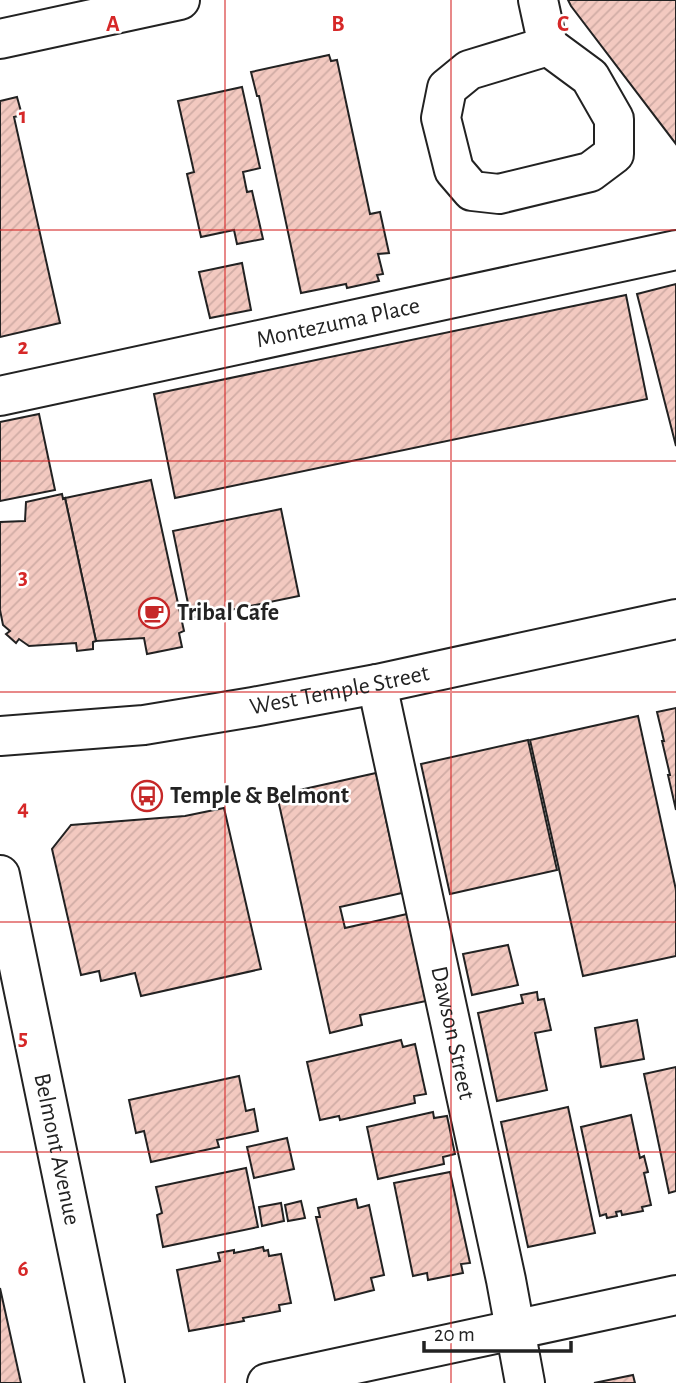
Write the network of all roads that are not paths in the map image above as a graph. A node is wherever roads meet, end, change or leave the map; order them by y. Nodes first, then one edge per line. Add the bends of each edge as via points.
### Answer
1 (180, 0) edge
2 (538, 0) edge
3 (0, 39) edge
4 (548, 46) junction
5 (676, 250) edge
6 (0, 396) edge
7 (676, 619) edge
8 (377, 684) junction
9 (0, 736) edge
10 (0, 875) edge
11 (676, 1294) edge
12 (515, 1329) junction
13 (105, 1383) edge
14 (267, 1383) edge
15 (525, 1383) edge

1 - 3 street
2 - 4 street
4 - 4 street via 590,77 614,119 614,154 590,172 499,194 472,191 454,170 441,118 447,88 468,70
5 - 6 street, Montezuma Place
7 - 8 street, West Temple Street
8 - 9 street, West Temple Street via 144,725
8 - 12 street, Dawson Street
10 - 13 street, Belmont Avenue
11 - 12 street
12 - 14 street
12 - 15 street, Dawson Street

